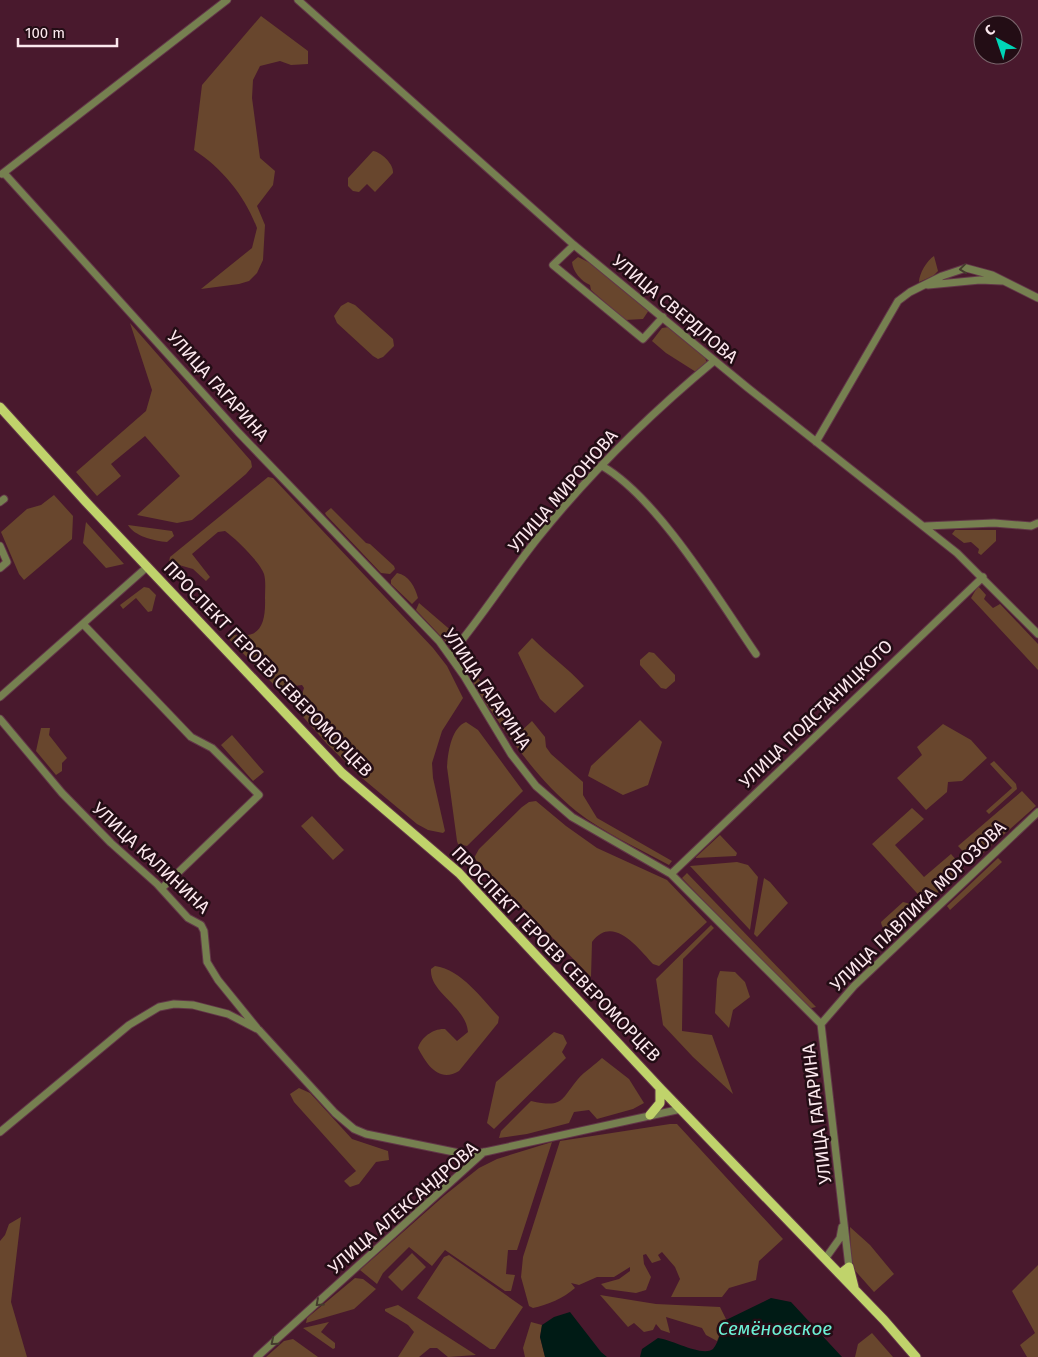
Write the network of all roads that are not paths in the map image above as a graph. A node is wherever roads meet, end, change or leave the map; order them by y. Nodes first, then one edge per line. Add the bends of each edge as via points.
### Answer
1 (227, 0) edge
2 (298, 0) edge
3 (2, 174) edge
4 (574, 245) junction
5 (1004, 281) junction
6 (922, 286) junction
7 (1038, 298) edge
8 (663, 318) junction
9 (714, 361) junction
10 (0, 406) edge
11 (816, 442) junction
12 (602, 466) junction
13 (1038, 523) edge
14 (926, 526) junction
15 (0, 546) edge
16 (0, 568) edge
17 (147, 568) junction
18 (983, 577) junction
19 (83, 624) junction
20 (1038, 634) edge
21 (756, 654) dead end
22 (450, 655) junction
23 (0, 697) edge
24 (0, 719) edge
25 (1038, 812) edge
26 (671, 874) junction
27 (162, 888) junction
28 (821, 1024) junction
29 (259, 1030) junction
30 (660, 1088) junction
31 (681, 1109) junction
32 (650, 1115) junction
33 (0, 1132) edge
34 (485, 1152) junction
35 (844, 1217) junction
36 (825, 1259) junction
37 (849, 1267) junction
38 (840, 1274) junction
39 (855, 1289) junction
40 (257, 1357) edge
41 (916, 1357) edge

1 - 3 street
2 - 4 street, УЛИЦА СВЕРДЛОВА
3 - 22 street, УЛИЦА ГАГАРИНА via 238,432 426,626
4 - 8 street, УЛИЦА СВЕРДЛОВА
4 - 8 street via 553,265 644,339
5 - 6 street
5 -> 6 street via 966,268
5 - 7 street
6 - 11 street via 898,301
8 - 9 street, УЛИЦА СВЕРДЛОВА
9 - 11 street, УЛИЦА СВЕРДЛОВА
9 - 12 street, УЛИЦА МИРОНОВА via 654,412
10 - 17 main road, ПРОСПЕКТ ГЕРОЕВ СЕВЕРОМОРЦЕВ
11 - 14 street, УЛИЦА СВЕРДЛОВА
12 - 21 street via 616,474 656,515
12 - 22 street, УЛИЦА МИРОНОВА via 536,540
13 - 14 street via 1031,526 994,523
14 - 18 street, УЛИЦА СВЕРДЛОВА
15 - 16 street via 7,562
17 - 19 street
17 - 30 main road, ПРОСПЕКТ ГЕРОЕВ СЕВЕРОМОРЦЕВ via 342,773 459,873
18 - 20 street, УЛИЦА СВЕРДЛОВА
18 - 26 street, УЛИЦА ПОДСТАНИЦКОГО
19 - 23 street
19 - 27 street via 192,737 212,748 258,796
22 - 26 street, УЛИЦА ГАГАРИНА via 511,754 541,791 572,817
24 - 27 street, УЛИЦА КАЛИНИНА via 62,793 110,843
25 - 28 street, УЛИЦА ПАВЛИКА МОРОЗОВА via 854,986
26 - 28 street, УЛИЦА ГАГАРИНА
27 - 29 street, УЛИЦА КАЛИНИНА via 188,918 203,928 206,962
28 - 35 street, УЛИЦА ГАГАРИНА
29 - 33 street via 228,1014 193,1005 159,1007 119,1033
29 - 34 street, УЛИЦА КАЛИНИНА via 335,1113 354,1129 464,1154
30 - 31 main road, ПРОСПЕКТ ГЕРОЕВ СЕВЕРОМОРЦЕВ
30 - 32 main road via 660,1103
31 - 32 street, УЛИЦА АЛЕКСАНДРОВА
31 - 36 main road, ПРОСПЕКТ ГЕРОЕВ СЕВЕРОМОРЦЕВ
32 - 34 street, УЛИЦА АЛЕКСАНДРОВА
34 -> 40 street, УЛИЦА АЛЕКСАНДРОВА
35 - 36 street, УЛИЦА ГАГАРИНА via 840,1238
35 - 37 street, УЛИЦА ГАГАРИНА
36 - 38 main road, ПРОСПЕКТ ГЕРОЕВ СЕВЕРОМОРЦЕВ
37 - 38 main road
37 - 39 main road
38 - 39 main road, ПРОСПЕКТ ГЕРОЕВ СЕВЕРОМОРЦЕВ
39 - 41 main road, ПРОСПЕКТ ГЕРОЕВ СЕВЕРОМОРЦЕВ

